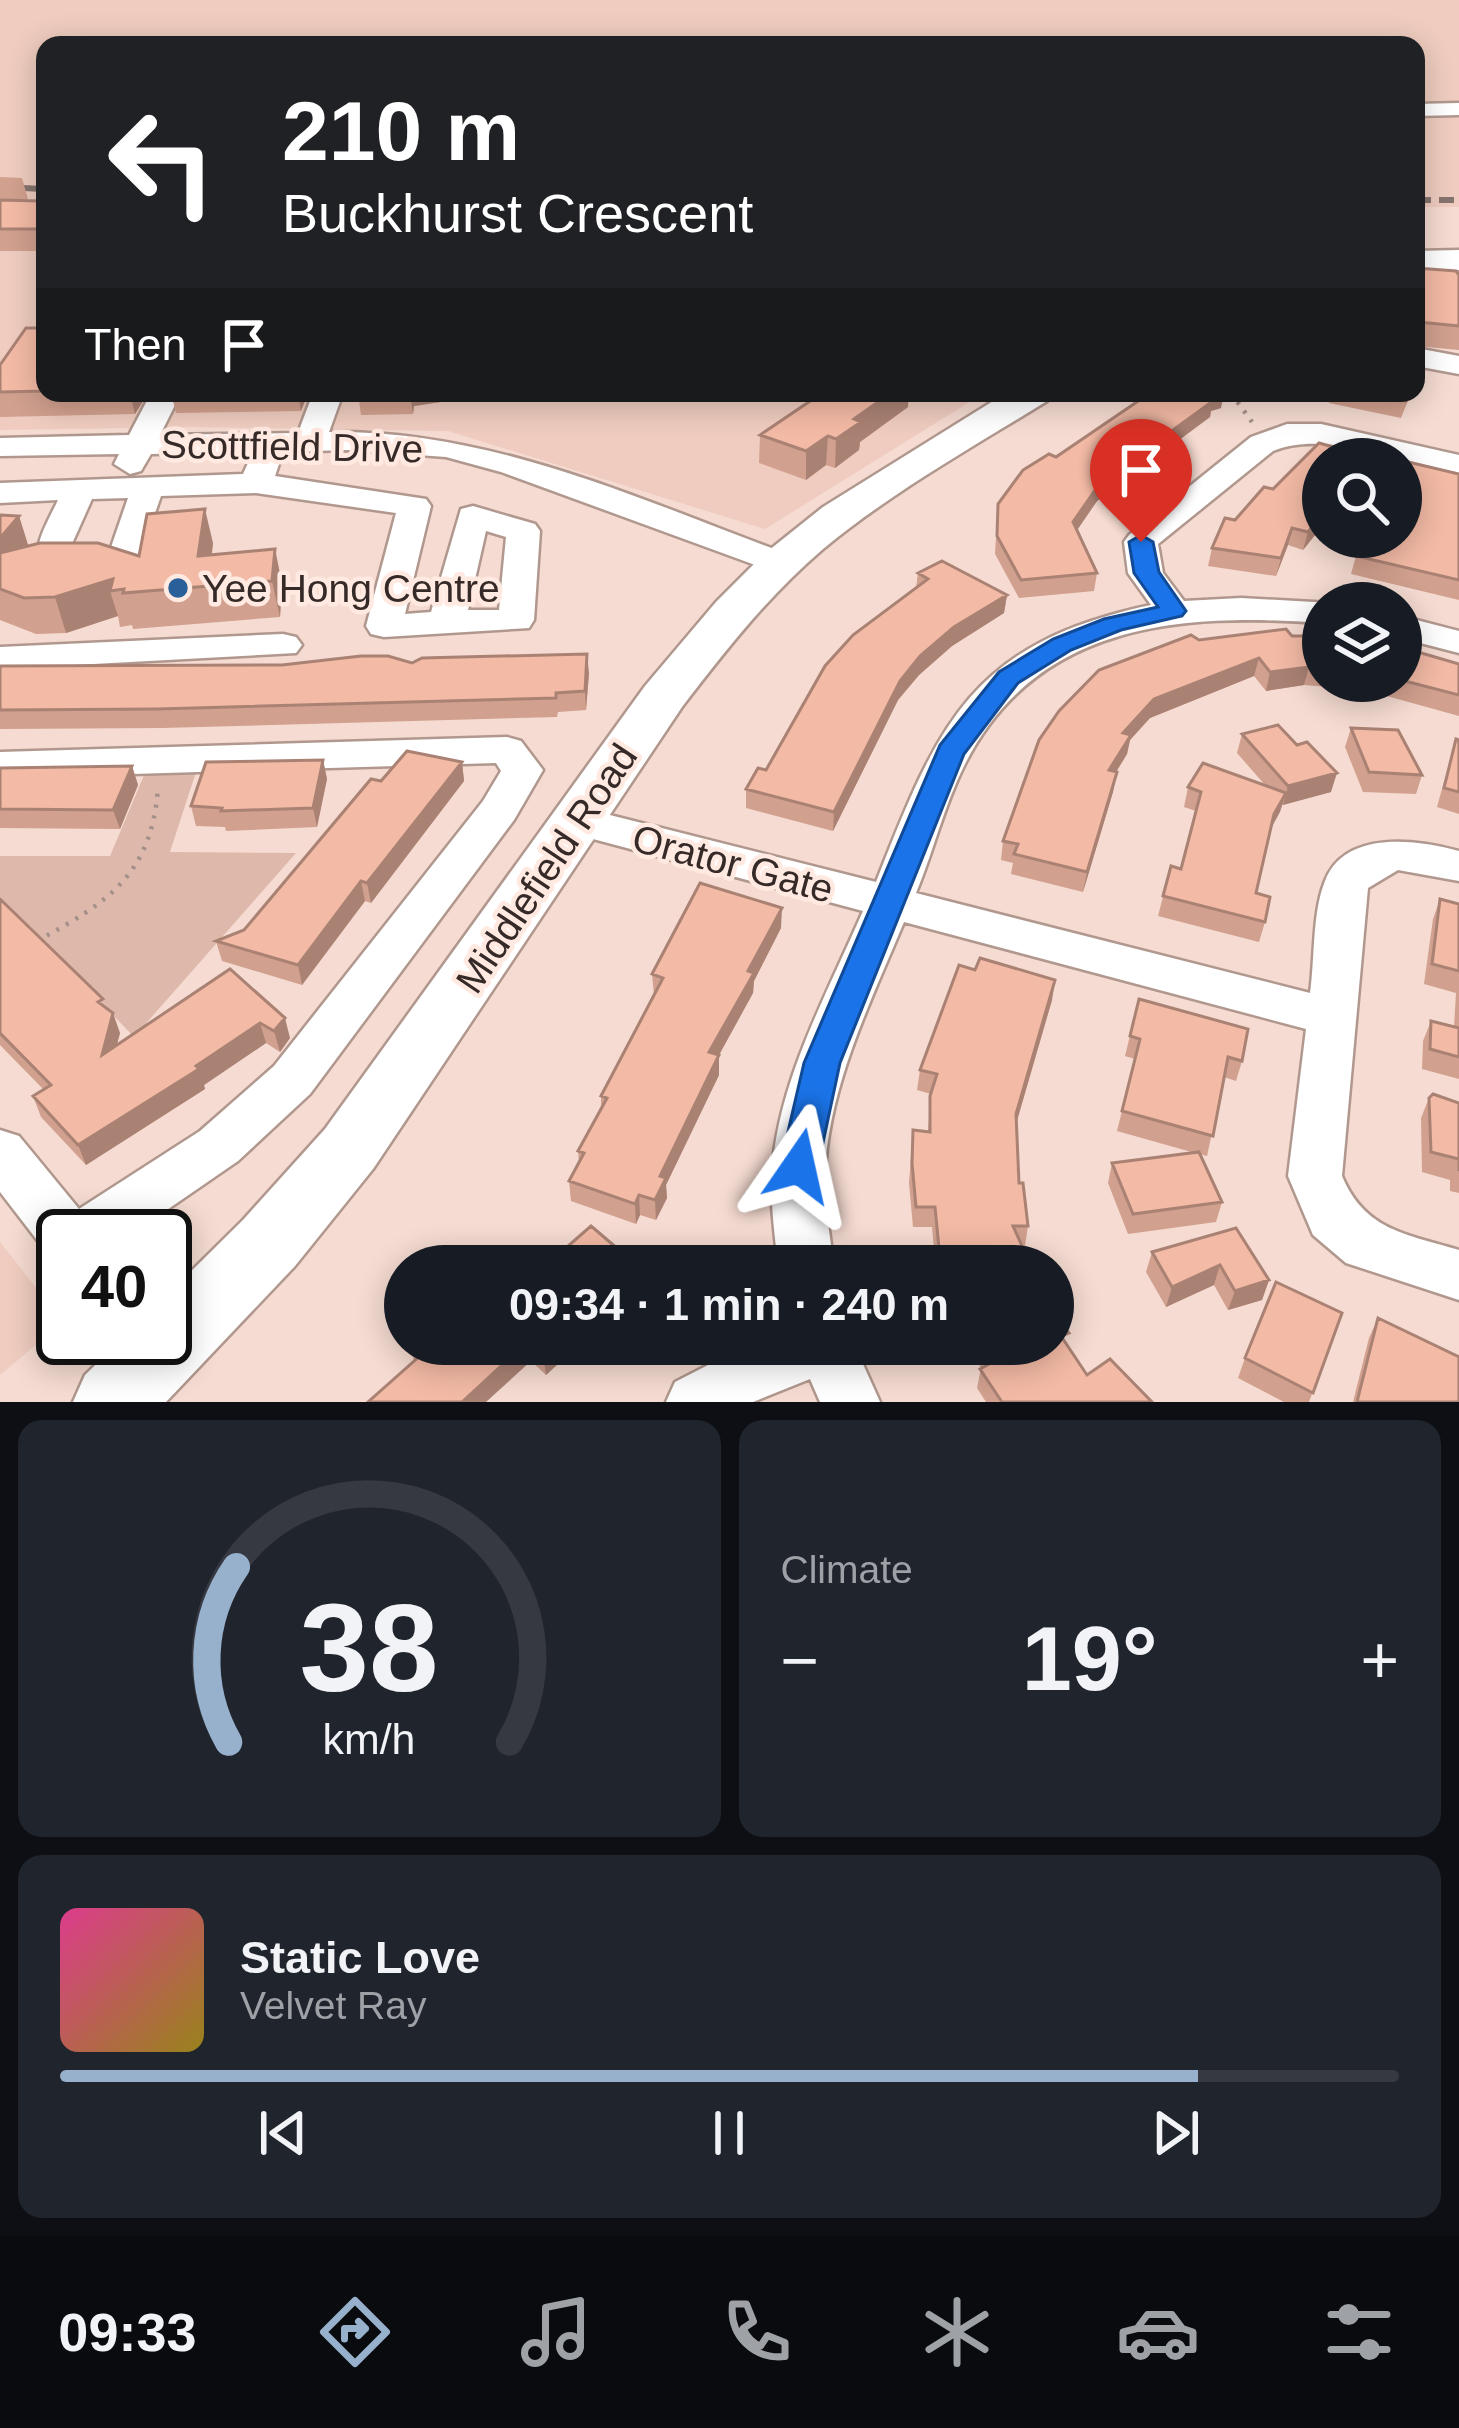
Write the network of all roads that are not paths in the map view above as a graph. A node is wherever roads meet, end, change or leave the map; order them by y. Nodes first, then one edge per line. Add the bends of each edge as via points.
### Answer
1 (1425, 110) edge
2 (1459, 110) edge
3 (1425, 359) edge
4 (1459, 365) edge
5 (162, 402) edge
6 (325, 402) edge
7 (1018, 402) edge
8 (270, 442) junction
9 (310, 442) junction
10 (142, 445) junction
11 (0, 447) edge
12 (1459, 465) edge
13 (256, 483) junction
14 (132, 489) junction
15 (79, 491) junction
16 (0, 493) edge
17 (414, 506) junction
18 (473, 516) junction
19 (781, 563) junction
20 (1302, 610) edge
21 (1173, 611) junction
22 (447, 622) junction
23 (1422, 632) edge
24 (1459, 642) edge
25 (283, 644) dead end
26 (0, 658) edge
27 (0, 765) edge
28 (578, 821) junction
29 (1459, 866) edge
30 (889, 904) junction
31 (1329, 1016) junction
32 (0, 1152) edge
33 (45, 1209) edge
34 (124, 1209) edge
35 (805, 1245) edge
36 (1459, 1275) edge
37 (192, 1315) edge
38 (146, 1365) edge
39 (769, 1365) edge
40 (833, 1365) edge
41 (113, 1402) edge
42 (696, 1402) edge
43 (850, 1402) edge

1 - 2 street
3 - 4 street
5 - 10 street
6 - 9 street
7 - 19 main road, Middlefield Road via 869,494
8 - 9 street, Scottfield Drive
8 - 10 street, Scottfield Drive
8 - 13 street
9 - 19 street, Scottfield Drive via 416,444 479,455
10 - 11 street, Scottfield Drive
10 - 14 street
12 - 21 street via 1321,433 1275,437 1141,542 1146,573
13 - 14 street
13 - 17 street
14 - 15 street
14 - 15 street via 122,566 54,567 54,546
15 - 16 street
17 - 18 street
17 - 22 street via 384,626
18 - 22 street
18 - 22 street via 523,531 516,620
19 - 28 main road, Middlefield Road via 663,698
20 - 21 street
21 - 30 street via 1062,644 1009,677 950,752
23 - 24 street
25 - 26 street
27 - 34 street via 507,750 522,770 292,1080 219,1146
28 - 30 street, Orator Gate
28 - 37 main road, Middlefield Road via 349,1149
29 - 31 street via 1406,853 1359,868 1346,884
30 - 31 street, Orator Gate
30 - 35 street via 813,1093 799,1166
31 - 36 street via 1315,1176 1332,1218 1366,1246
32 - 33 street
38 - 41 main road, Middlefield Road
39 - 42 street
40 - 43 street

